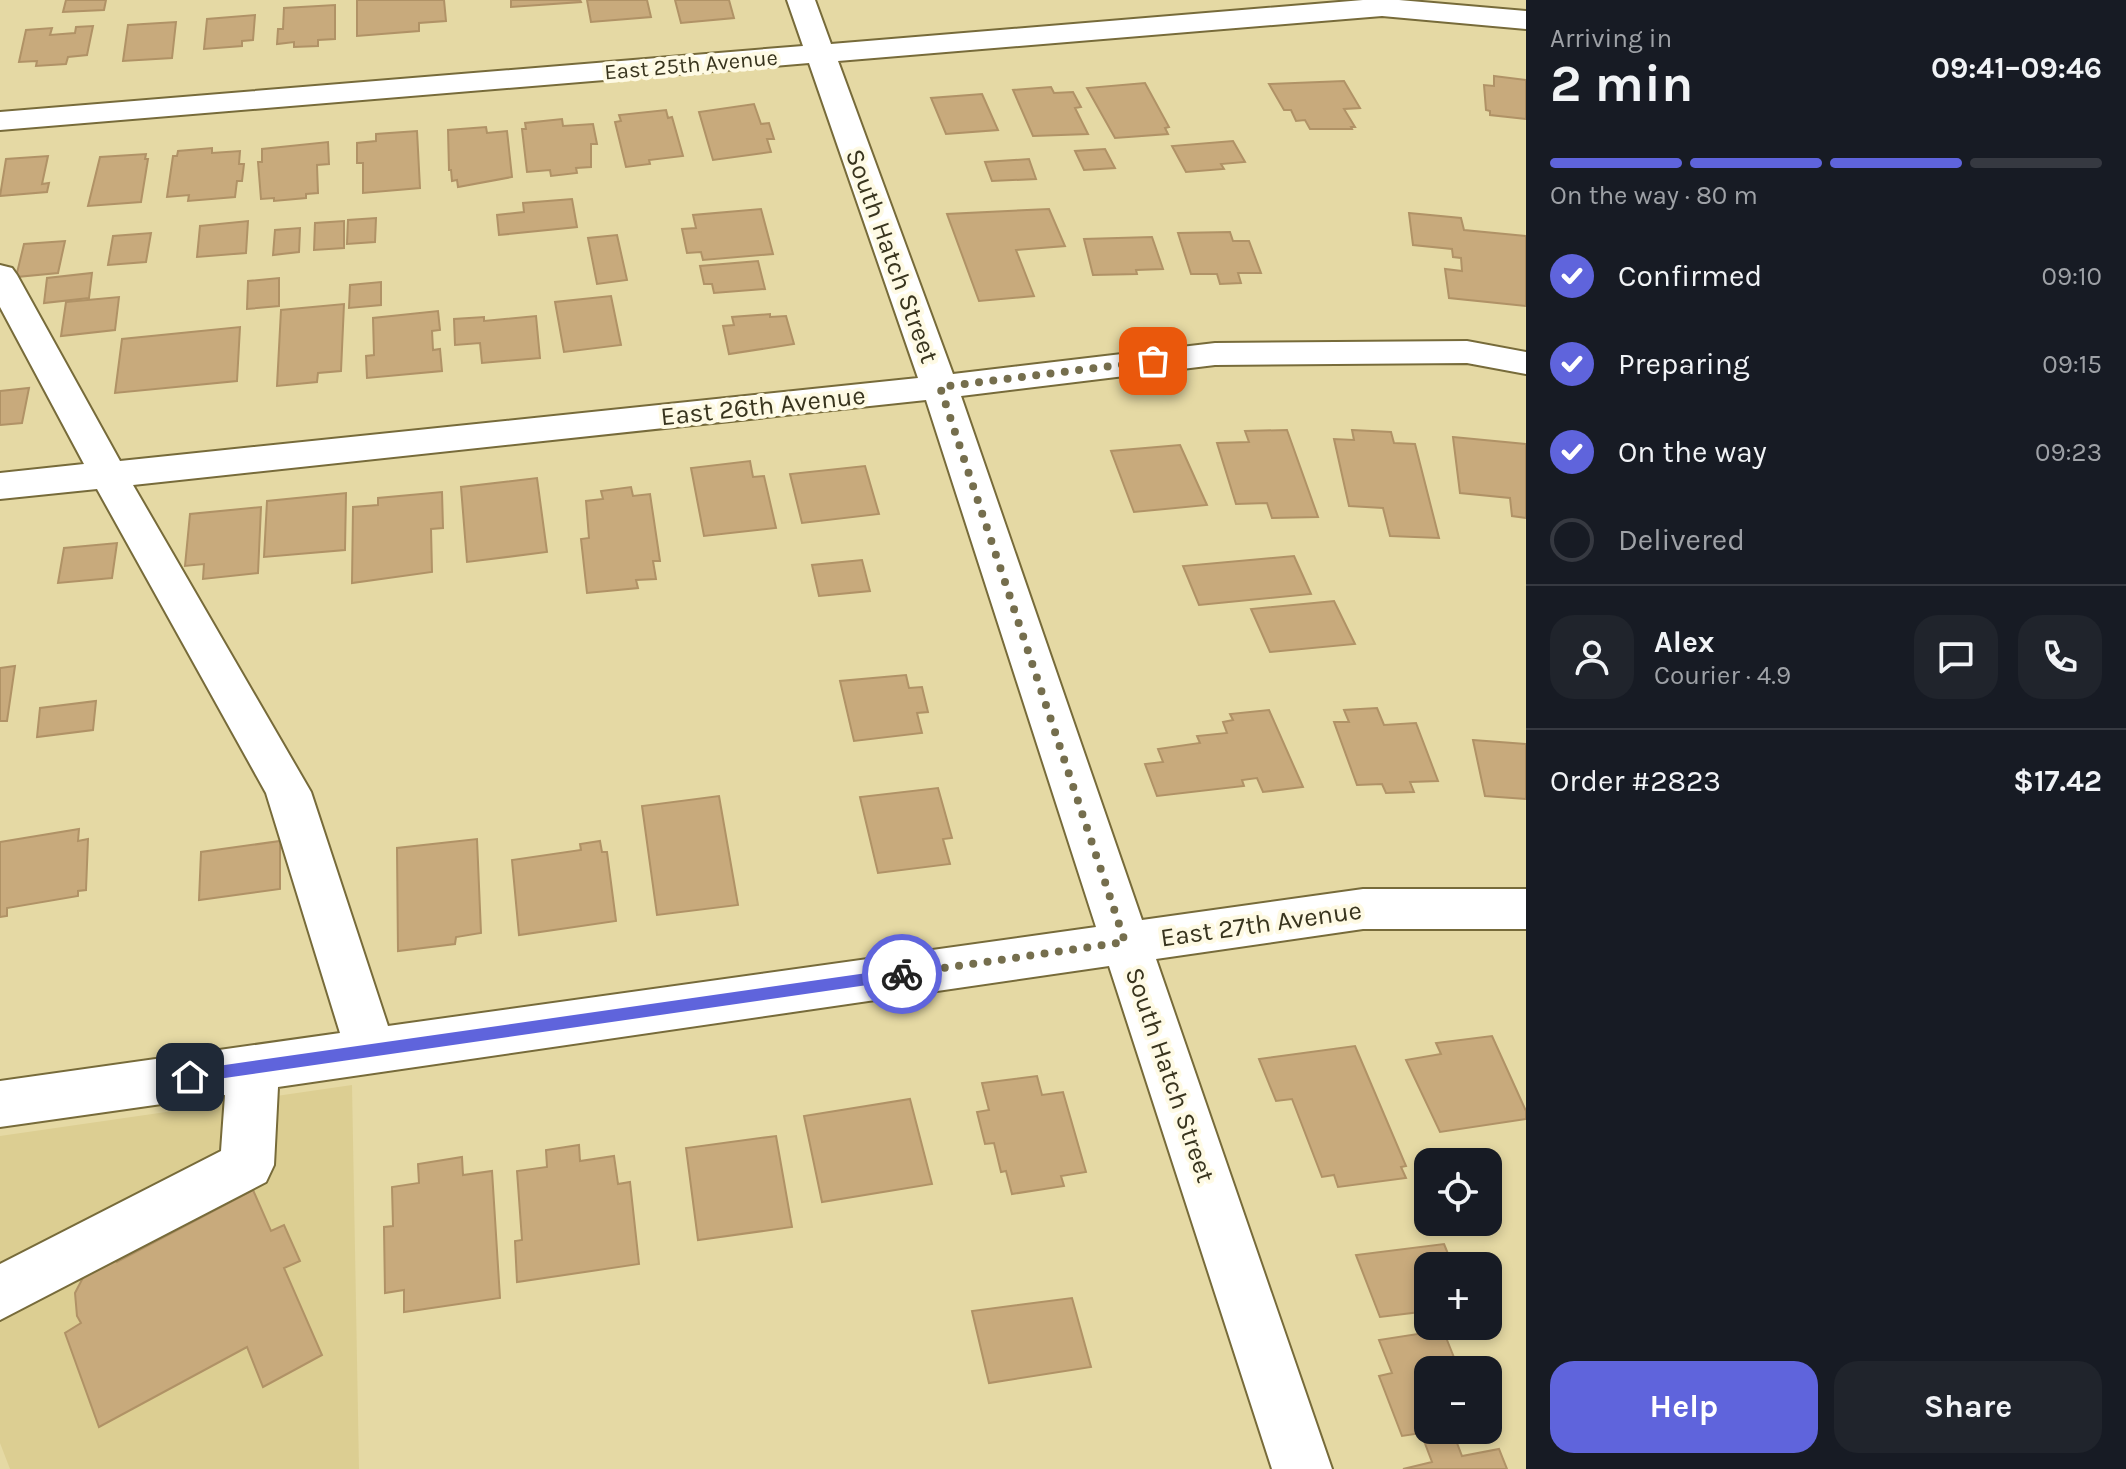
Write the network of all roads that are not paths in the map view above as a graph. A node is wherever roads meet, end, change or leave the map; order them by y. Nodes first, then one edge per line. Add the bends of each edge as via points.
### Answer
1 (801, 0) edge
2 (1390, 3) edge
3 (1526, 20) edge
4 (819, 54) junction
5 (0, 121) edge
6 (0, 275) edge
7 (1526, 363) edge
8 (940, 387) junction
9 (108, 474) junction
10 (0, 486) edge
11 (1526, 909) edge
12 (1125, 942) junction
13 (371, 1050) junction
14 (253, 1067) junction
15 (0, 1104) edge
16 (0, 1293) edge
17 (1302, 1469) edge

1 - 4 street, South Hatch Street
2 - 3 street, East 25th Avenue
2 - 4 street, East 25th Avenue
4 - 5 street, East 25th Avenue
4 - 8 street, South Hatch Street
6 - 9 street
7 - 8 street, East 26th Avenue via 1467,352 1215,354
8 - 9 street, East 26th Avenue
8 - 12 street, South Hatch Street
9 - 10 street, East 26th Avenue
9 - 13 street via 288,792
11 - 12 street, East 27th Avenue via 1363,909
12 - 13 street, East 27th Avenue
12 - 17 street, South Hatch Street
13 - 14 street, East 27th Avenue
14 - 15 street, East 27th Avenue
14 - 16 street via 247,1165

